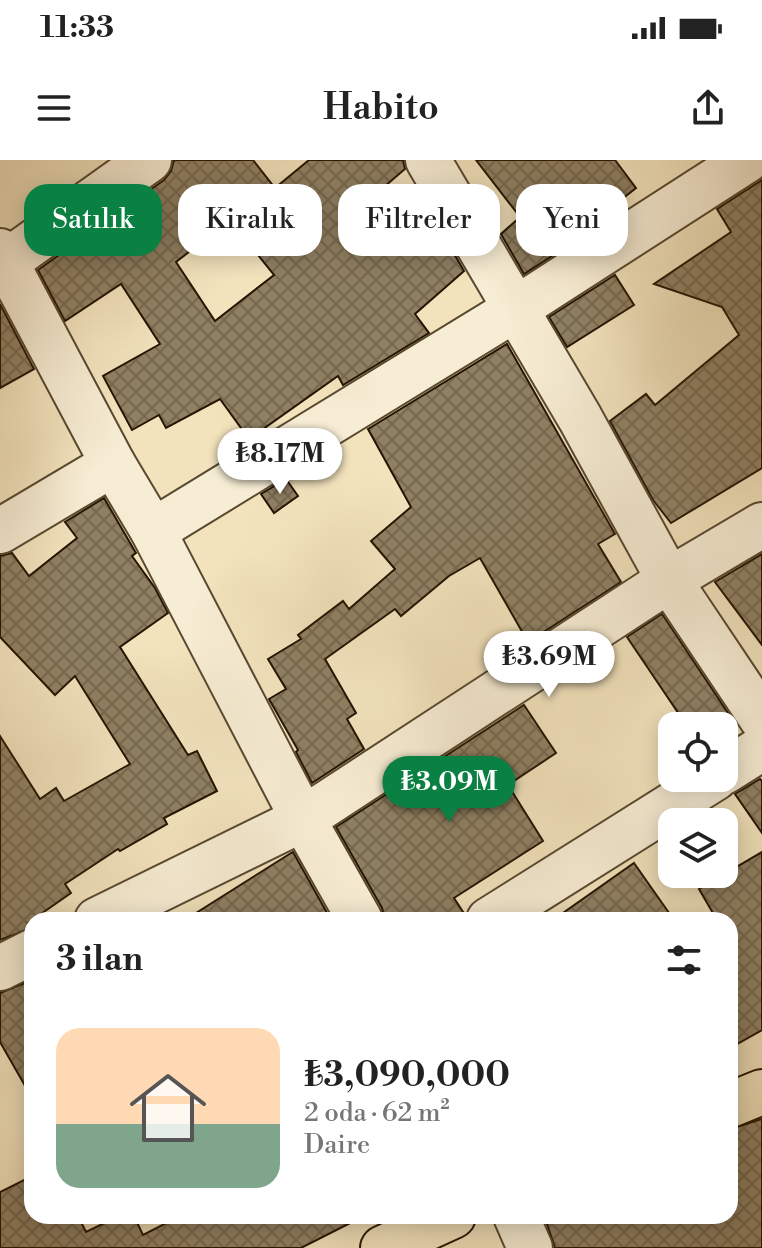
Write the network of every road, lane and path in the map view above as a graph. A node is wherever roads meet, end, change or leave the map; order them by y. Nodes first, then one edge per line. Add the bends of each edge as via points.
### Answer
1 (149, 160) edge
2 (428, 160) edge
3 (747, 160) edge
4 (3, 257) edge
5 (514, 310) junction
6 (113, 464) junction
7 (762, 525) edge
8 (0, 531) edge
9 (153, 531) junction
10 (669, 580) junction
11 (762, 719) edge
12 (762, 748) edge
13 (738, 763) edge
14 (693, 792) edge
15 (303, 819) junction
16 (113, 912) edge
17 (355, 912) edge
18 (502, 912) edge
19 (24, 956) edge
20 (0, 968) edge
21 (762, 1092) edge
22 (738, 1102) edge
23 (436, 1224) edge
24 (520, 1224) edge
25 (383, 1248) edge
26 (530, 1248) edge

1 - 4 street
2 - 5 street
3 - 5 street
4 - 6 street
5 - 9 street
5 - 10 street
6 - 8 street
6 - 9 street
7 - 10 street
9 - 15 street
10 - 11 street
10 - 15 street
12 - 13 street
14 - 18 street
15 - 16 street
15 - 17 street
19 - 20 street
21 - 22 main road
23 - 25 main road
24 - 26 street

